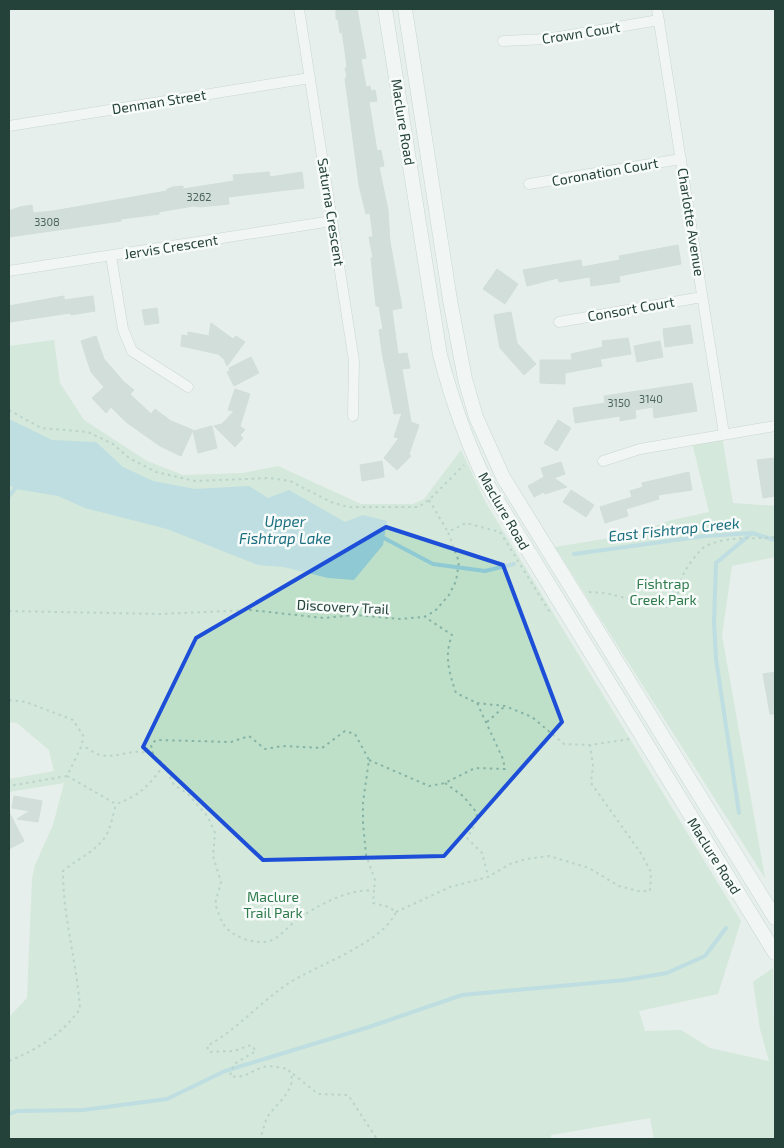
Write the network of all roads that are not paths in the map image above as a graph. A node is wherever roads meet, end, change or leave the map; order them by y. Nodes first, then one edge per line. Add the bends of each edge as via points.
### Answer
1 (299, 9) edge
2 (385, 9) edge
3 (405, 9) edge
4 (658, 9) edge
5 (659, 20) junction
6 (503, 41) dead end
7 (310, 78) junction
8 (9, 126) edge
9 (681, 159) junction
10 (529, 184) dead end
11 (332, 221) junction
12 (111, 256) junction
13 (9, 271) edge
14 (702, 297) junction
15 (559, 322) dead end
16 (188, 387) dead end
17 (353, 416) dead end
18 (775, 426) edge
19 (724, 434) junction
20 (603, 461) dead end
21 (775, 918) edge
22 (775, 954) edge

1 - 7 street, Saturna Crescent
2 - 22 main road, Maclure Road via 440,355 452,402 473,456 561,608
3 - 21 main road, Maclure Road via 450,300 476,417 503,477
4 - 5 street, Charlotte Avenue
5 - 6 street, Crown Court via 547,39
5 - 9 street, Charlotte Avenue
7 - 8 street, Denman Street
7 - 11 street, Saturna Crescent
9 - 10 street, Coronation Court
9 - 14 street, Charlotte Avenue
11 - 12 street, Jervis Crescent
11 - 17 street, Saturna Crescent via 354,361
12 - 13 street, Jervis Crescent
12 - 16 street via 125,339 132,351
14 - 15 street, Consort Court
14 - 19 street, Charlotte Avenue
18 - 19 street
19 - 20 street via 640,449

